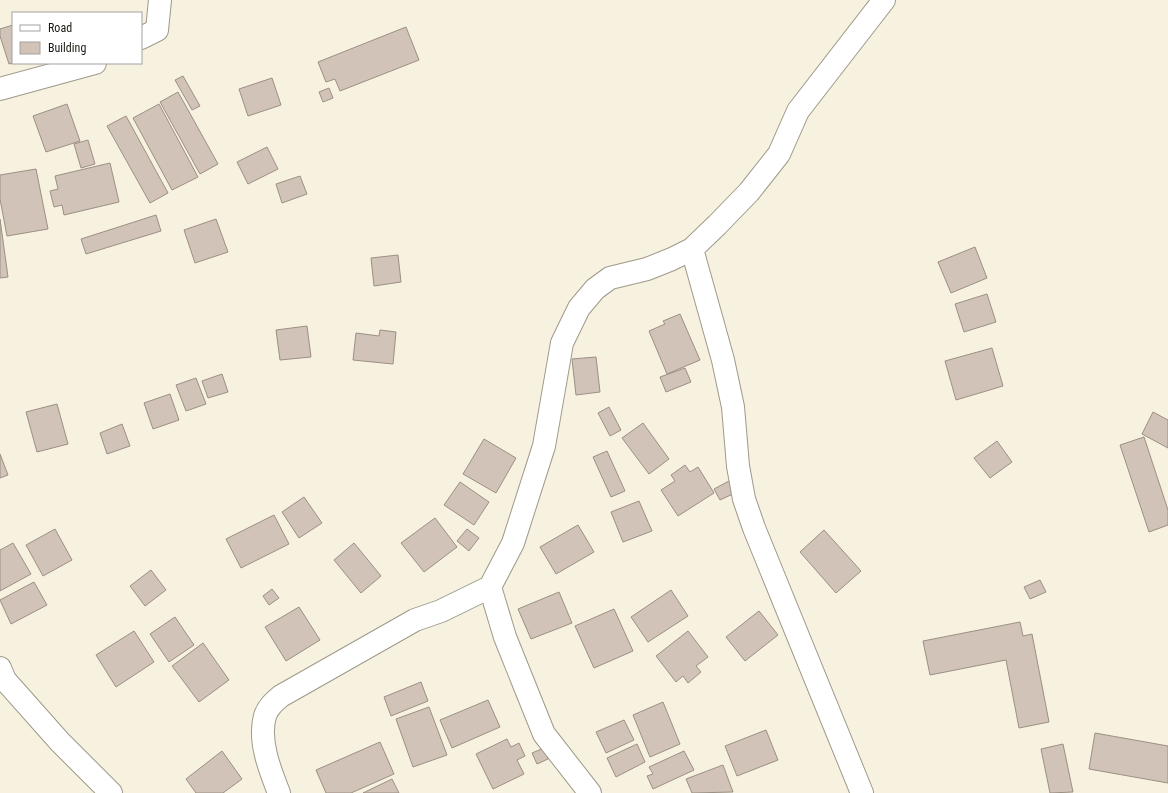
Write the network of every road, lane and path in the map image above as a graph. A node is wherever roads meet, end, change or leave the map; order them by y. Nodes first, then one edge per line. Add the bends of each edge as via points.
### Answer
1 (160, 0) edge
2 (884, 0) edge
3 (142, 38) edge
4 (91, 64) edge
5 (0, 89) edge
6 (692, 249) junction
7 (490, 587) junction
8 (2, 677) edge
9 (111, 793) edge
10 (279, 793) edge
11 (590, 793) edge
12 (862, 793) edge

1 - 3 street via 157,30
2 - 6 street via 798,111 780,154 749,192
4 - 5 street
6 - 7 street via 647,269 610,278 595,289 579,308 562,343 544,446 518,528
6 - 12 street via 723,360 733,407 738,466 744,499
7 - 10 street via 415,620 280,696 265,716 264,732 265,750
7 - 11 street via 505,637 544,734
8 - 9 street via 60,742

